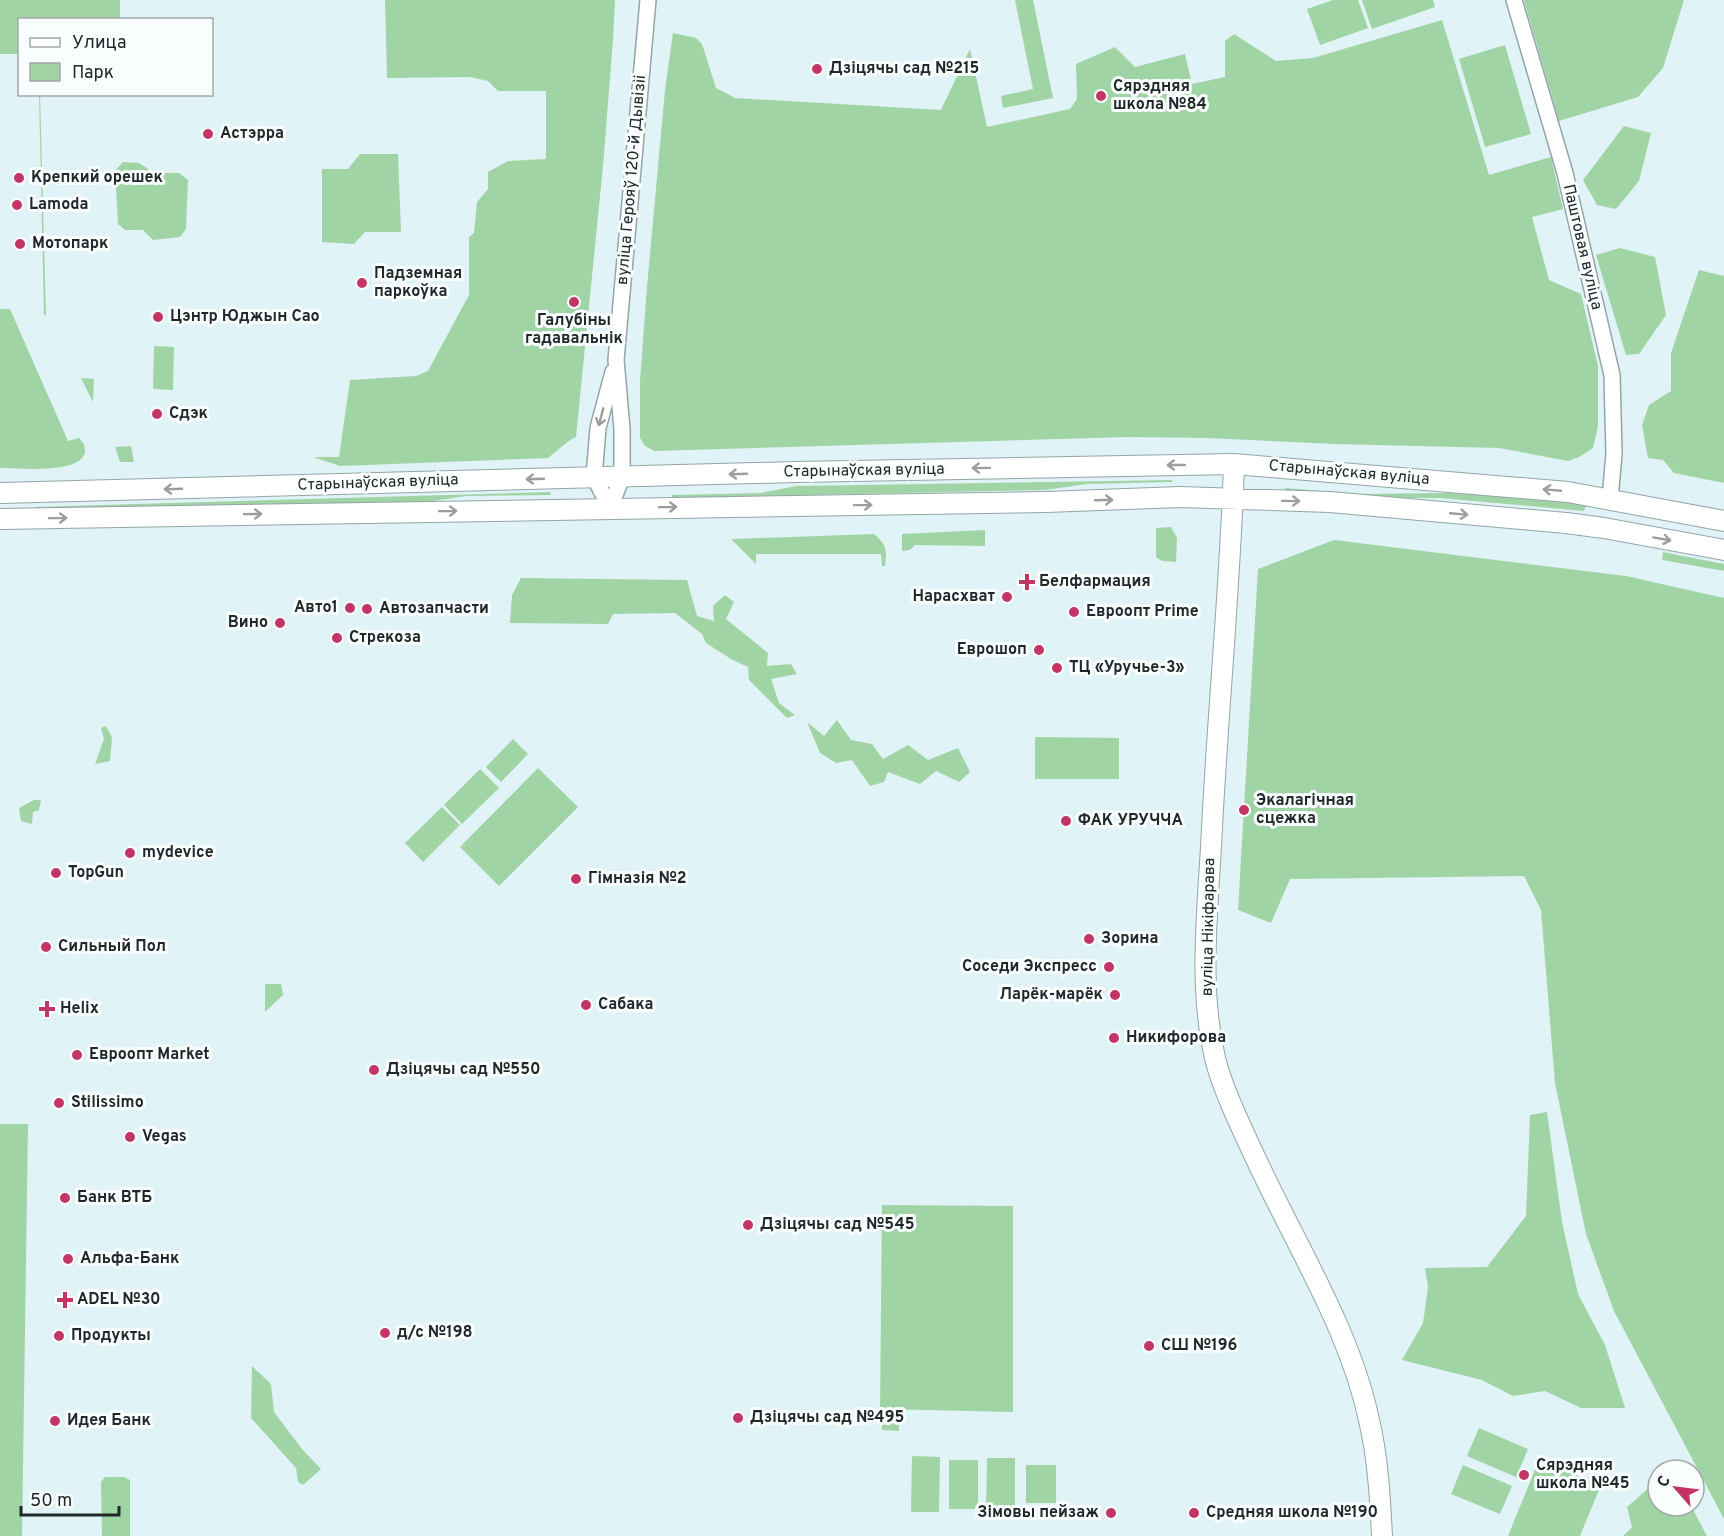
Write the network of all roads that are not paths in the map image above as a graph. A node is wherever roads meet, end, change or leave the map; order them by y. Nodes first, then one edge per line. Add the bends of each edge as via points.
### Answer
1 (648, 0) edge
2 (1514, 0) edge
3 (616, 360) junction
4 (1234, 464) junction
5 (594, 477) junction
6 (622, 477) junction
7 (0, 493) edge
8 (1610, 499) junction
9 (1233, 500) junction
10 (610, 508) junction
11 (0, 519) edge
12 (1724, 521) edge
13 (1604, 528) junction
14 (1724, 550) edge
15 (1382, 1536) edge

1 - 3 street, вуліца Герояў 120-й Дывізіі
2 - 8 street, Паштовая вуліца via 1565,173 1612,375 1614,454
3 -> 5 street, вуліца Герояў 120-й Дывізіі via 598,428
3 - 6 street, вуліца Герояў 120-й Дывізіі
4 -> 6 main road, Старынаўская вуліца
8 -> 4 main road, Старынаўская вуліца via 1568,492
4 - 9 main road, вуліца Нікіфарава
5 - 6 main road, Старынаўская вуліца
5 -> 7 main road, Старынаўская вуліца
5 - 10 street
6 - 10 street
8 - 12 main road, Старынаўская вуліца
8 - 13 main road
10 -> 9 main road, Старынаўская вуліца
9 -> 13 main road, Старынаўская вуліца via 1330,502
9 - 15 main road, вуліца Нікіфарава via 1205,963 1208,1016 1215,1059 1233,1108 1350,1353 1370,1420
11 -> 10 main road, Старынаўская вуліца
13 -> 14 main road, Старынаўская вуліца

